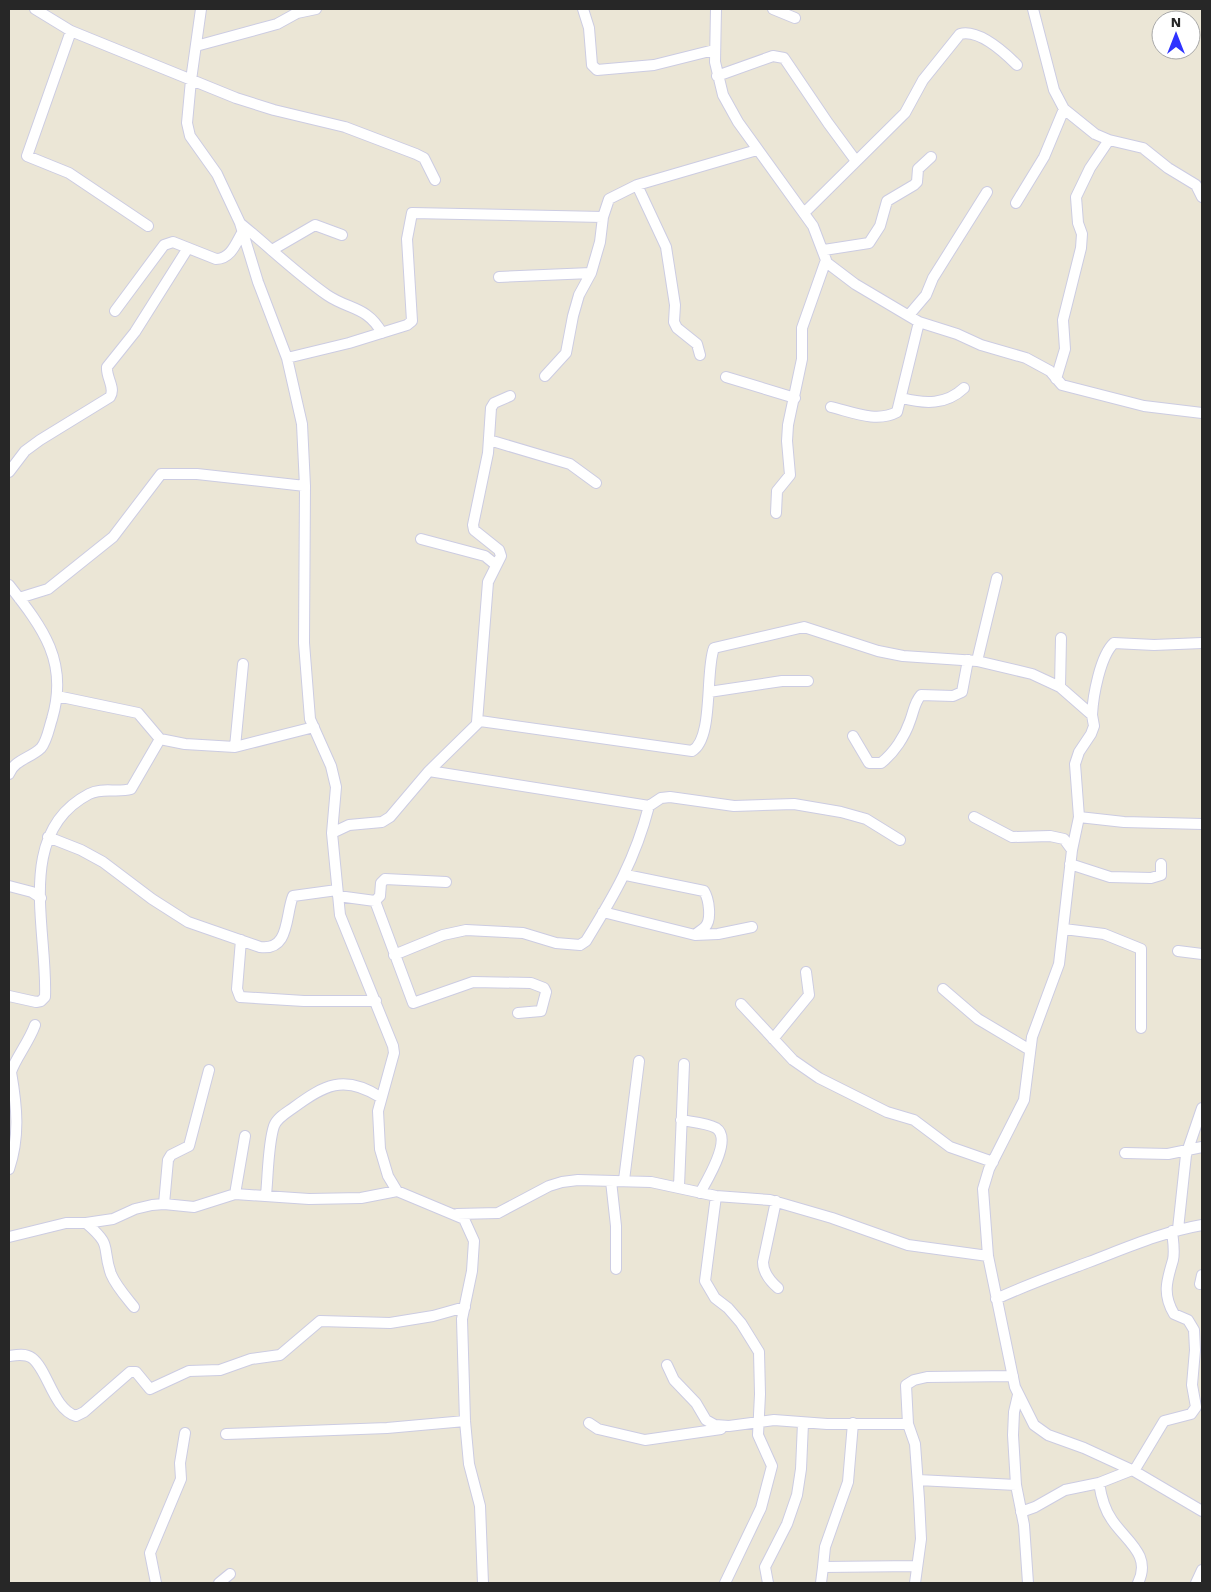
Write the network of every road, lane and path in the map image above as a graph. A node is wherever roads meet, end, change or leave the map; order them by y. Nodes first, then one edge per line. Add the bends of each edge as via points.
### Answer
1 (35, 9) edge
2 (201, 9) edge
3 (316, 9) edge
4 (583, 9) edge
5 (716, 9) edge
6 (773, 9) edge
7 (1033, 9) edge
8 (795, 18) dead end
9 (71, 31) junction
10 (196, 46) junction
11 (714, 50) junction
12 (1017, 65) dead end
13 (717, 76) junction
14 (191, 80) junction
15 (1064, 109) junction
16 (1109, 140) junction
17 (757, 150) junction
18 (931, 157) dead end
19 (856, 160) junction
20 (435, 180) dead end
21 (637, 185) junction
22 (987, 192) dead end
23 (1202, 197) edge
24 (1016, 203) dead end
25 (804, 213) junction
26 (602, 217) junction
27 (148, 226) dead end
28 (242, 227) junction
29 (342, 235) dead end
30 (188, 248) junction
31 (272, 250) junction
32 (824, 250) junction
33 (826, 262) junction
34 (591, 273) junction
35 (498, 277) dead end
36 (115, 311) dead end
37 (909, 315) junction
38 (919, 322) junction
39 (382, 333) junction
40 (700, 355) dead end
41 (287, 358) junction
42 (545, 376) dead end
43 (726, 377) dead end
44 (1056, 378) junction
45 (964, 388) dead end
46 (510, 396) dead end
47 (795, 398) junction
48 (902, 398) junction
49 (832, 407) dead end
50 (1202, 413) edge
51 (489, 440) junction
52 (9, 472) edge
53 (596, 483) dead end
54 (304, 486) junction
55 (776, 513) dead end
56 (421, 539) dead end
57 (496, 565) junction
58 (997, 578) dead end
59 (9, 585) edge
60 (19, 598) junction
61 (1061, 638) dead end
62 (1202, 643) edge
63 (972, 660) junction
64 (243, 664) dead end
65 (808, 680) dead end
66 (1060, 687) junction
67 (709, 692) junction
68 (57, 696) junction
69 (1092, 715) junction
70 (477, 722) junction
71 (314, 727) junction
72 (853, 736) dead end
73 (160, 739) junction
74 (235, 747) junction
75 (429, 771) junction
76 (9, 774) edge
77 (649, 806) junction
78 (974, 816) dead end
79 (1079, 818) junction
80 (1202, 824) edge
81 (332, 833) junction
82 (48, 838) junction
83 (900, 840) dead end
84 (1072, 850) junction
85 (1070, 864) junction
86 (1161, 864) dead end
87 (626, 875) junction
88 (446, 882) dead end
89 (9, 886) edge
90 (337, 893) junction
91 (42, 898) junction
92 (375, 901) junction
93 (603, 912) junction
94 (752, 927) dead end
95 (1064, 929) junction
96 (695, 935) junction
97 (241, 940) junction
98 (1178, 951) dead end
99 (1202, 954) edge
100 (394, 955) junction
101 (806, 972) dead end
102 (943, 989) dead end
103 (9, 996) edge
104 (376, 1001) junction
105 (742, 1004) dead end
106 (518, 1013) dead end
107 (35, 1025) dead end
108 (1141, 1028) dead end
109 (774, 1039) junction
110 (1030, 1050) junction
111 (639, 1061) dead end
112 (684, 1064) dead end
113 (209, 1070) dead end
114 (380, 1096) junction
115 (1202, 1108) edge
116 (681, 1120) junction
117 (245, 1136) dead end
118 (1202, 1148) edge
119 (1187, 1150) junction
120 (1125, 1153) dead end
121 (11, 1158) edge
122 (993, 1162) junction
123 (9, 1170) edge
124 (624, 1180) junction
125 (611, 1181) junction
126 (679, 1186) junction
127 (397, 1191) junction
128 (700, 1193) junction
129 (234, 1194) junction
130 (266, 1196) junction
131 (716, 1196) junction
132 (776, 1201) junction
133 (164, 1204) junction
134 (457, 1214) junction
135 (86, 1223) junction
136 (1202, 1225) edge
137 (1175, 1230) junction
138 (9, 1237) edge
139 (988, 1256) junction
140 (616, 1269) dead end
141 (778, 1288) dead end
142 (996, 1299) junction
143 (134, 1307) dead end
144 (465, 1307) junction
145 (9, 1356) edge
146 (667, 1364) dead end
147 (1013, 1376) junction
148 (1018, 1395) junction
149 (465, 1421) junction
150 (758, 1422) junction
151 (589, 1423) dead end
152 (803, 1423) junction
153 (852, 1423) junction
154 (908, 1424) junction
155 (729, 1426) junction
156 (185, 1433) dead end
157 (226, 1434) dead end
158 (1133, 1470) junction
159 (918, 1480) junction
160 (1099, 1483) junction
161 (1016, 1484) junction
162 (1202, 1511) edge
163 (1021, 1512) junction
164 (917, 1566) junction
165 (823, 1567) junction
166 (1202, 1570) edge
167 (230, 1574) dead end
168 (156, 1583) edge
169 (219, 1583) edge
170 (483, 1583) edge
171 (725, 1583) edge
172 (768, 1583) edge
173 (821, 1583) edge
174 (915, 1583) edge
175 (1028, 1583) edge
176 (1138, 1583) edge
177 (1196, 1583) edge

1 - 9 street
2 - 10 street
3 - 10 street via 297,13 269,27
4 - 11 street via 589,28 592,65 597,70 654,65
5 - 11 street
6 - 8 street
7 - 15 street via 1054,90
9 - 14 street
9 - 27 street via 27,156 69,173
10 - 14 street
11 - 13 street
12 - 19 street via 999,48 973,34 960,34 923,80 905,113
13 - 17 street via 730,111
13 - 19 street via 773,56 784,58
14 - 20 street via 236,98 345,127 403,149 424,158
14 - 28 street via 187,112 190,136 217,174
15 - 16 street via 1086,129
15 - 24 street via 1044,157
16 - 23 street via 1143,148 1196,185
16 - 44 street via 1076,197 1081,248 1063,320 1065,349
17 - 21 street
17 - 25 street
18 - 32 street via 919,167 914,185 886,201 880,226 869,243
19 - 25 street
21 - 26 street via 609,199
21 - 40 street via 666,247 675,304 674,322 697,344
22 - 37 street via 933,278 926,295
25 - 32 street
26 - 34 street via 600,242
26 - 39 street via 412,213 407,240 412,321
28 - 30 street via 229,256 223,259
28 - 31 street
28 - 41 street via 258,282
29 - 31 street via 315,225
30 - 36 street via 173,242 164,245
30 - 52 street via 135,332 107,367 113,392 110,398 25,451
31 - 39 street via 328,296 364,311
32 - 33 street
33 - 37 street via 862,288
33 - 47 street via 802,328 802,359
34 - 35 street
34 - 42 street via 575,309 566,353
37 - 38 street
38 - 44 street via 1026,358 1046,368
38 - 48 street
39 - 41 street
41 - 54 street via 302,424
43 - 47 street
44 - 50 street via 1060,384 1073,389 1131,403
45 - 48 street via 946,400 920,402
46 - 51 street via 491,408
47 - 55 street via 790,410 787,441 790,474 777,491
48 - 49 street via 897,412 882,417
51 - 53 street via 570,464
51 - 57 street via 473,528 501,553
54 - 60 street via 197,474 161,474 113,537 48,589
54 - 71 street via 304,643 308,702
56 - 57 street via 485,556
57 - 70 street via 491,572 487,592
58 - 63 street
59 - 60 street
60 - 68 street via 36,619 48,642 58,670
61 - 66 street
62 - 69 street via 1114,643 1108,649 1097,679
63 - 66 street via 1032,674
63 - 67 street via 903,656 799,627 714,648
63 - 72 street via 962,692 953,696 921,696 902,736 881,763 868,763
64 - 74 street
65 - 67 street
66 - 69 street
67 - 70 street via 699,746 692,751
68 - 73 street via 138,713
68 - 76 street via 40,748 16,764
69 - 79 street via 1094,726 1074,764
70 - 75 street
71 - 74 street
71 - 81 street via 336,787
73 - 74 street via 201,746
73 - 82 street via 131,789 90,793 61,817
75 - 77 street
75 - 81 street via 382,822 349,825
77 - 83 street via 661,798 734,806 794,804 866,819
77 - 87 street via 642,835
78 - 84 street via 1012,837 1061,838
79 - 80 street
79 - 84 street
81 - 90 street
82 - 91 street via 39,878
82 - 97 street via 103,862 152,900 188,922
84 - 85 street
85 - 86 street via 1110,877 1152,878 1161,876
85 - 95 street
87 - 93 street
87 - 96 street via 704,891 709,920 705,928
88 - 92 street via 386,879 381,883 380,896
89 - 91 street
90 - 92 street
90 - 97 street via 293,896 285,932 277,945 269,948
90 - 104 street via 340,915
91 - 103 street via 45,997 36,1002
92 - 100 street
93 - 96 street
93 - 100 street via 586,941 575,946 523,933 466,930 443,935
94 - 96 street
95 - 108 street via 1104,934 1141,949
95 - 110 street via 1055,977
97 - 104 street via 240,997
98 - 99 street
100 - 106 street via 413,1003 472,982 531,983 544,988 546,992 541,1011
101 - 109 street via 809,995
102 - 110 street via 978,1019
104 - 114 street via 390,1033 394,1053
105 - 109 street
107 - 121 street via 11,1072 18,1118
109 - 122 street via 793,1060 819,1078 892,1114 914,1120 950,1146
110 - 122 street via 1024,1100
111 - 124 street
112 - 116 street
113 - 133 street via 189,1146 168,1160
114 - 127 street via 380,1149 388,1176
114 - 130 street via 364,1087 335,1085 311,1094 279,1118 272,1132
115 - 119 street
116 - 126 street
116 - 128 street via 714,1127 723,1138 722,1148
117 - 129 street
118 - 119 street
119 - 120 street via 1168,1154
119 - 137 street
121 - 123 street
122 - 139 street via 982,1194
124 - 125 street
124 - 126 street
125 - 134 street via 562,1182 548,1186 498,1213
125 - 140 street
126 - 128 street
127 - 130 street via 361,1198
127 - 134 street via 439,1210
128 - 131 street
129 - 130 street
129 - 133 street via 194,1207
131 - 132 street
131 - 150 street via 705,1281 715,1298 741,1323 759,1352
132 - 139 street via 908,1245
132 - 141 street via 763,1262 764,1270
133 - 135 street via 135,1209 113,1219
134 - 144 street via 469,1226 474,1241
135 - 138 street via 66,1223
135 - 143 street via 100,1234 108,1251 111,1274
136 - 137 street
137 - 142 street via 1045,1277
137 - 158 street via 1174,1256 1166,1290 1174,1314 1188,1320 1192,1326 1195,1350 1192,1385 1196,1407 1191,1414 1164,1421
139 - 142 street
142 - 147 street
144 - 145 street via 390,1323 320,1321 280,1355 251,1359 220,1370 189,1371 150,1388 136,1372 130,1372 76,1416 62,1404 33,1358
144 - 149 street via 462,1319
146 - 155 street via 674,1380 696,1403 706,1420 715,1425
147 - 148 street
147 - 154 street via 914,1380 905,1388
148 - 158 street via 1039,1430
148 - 161 street via 1013,1435
149 - 157 street via 387,1428
149 - 170 street via 469,1464 480,1506
150 - 152 street
150 - 155 street
150 - 171 street via 759,1439 772,1464 771,1477 762,1508
151 - 155 street via 598,1429 645,1440
152 - 153 street
152 - 172 street via 797,1495 787,1524 765,1567
153 - 154 street
153 - 165 street via 848,1482 825,1546
154 - 159 street via 915,1444
156 - 168 street via 181,1479 150,1553
158 - 160 street
158 - 162 street
159 - 161 street
159 - 164 street via 921,1539
160 - 163 street via 1065,1490
160 - 176 street via 1112,1520 1142,1558 1143,1569
161 - 163 street
163 - 175 street
164 - 165 street
164 - 174 street
165 - 173 street
166 - 177 street
167 - 169 street

